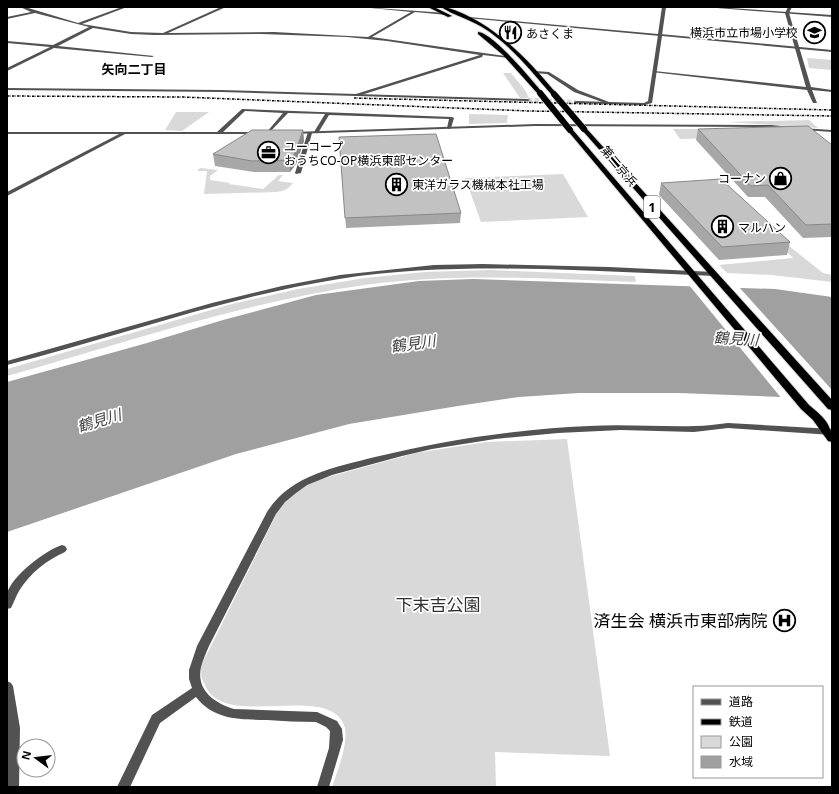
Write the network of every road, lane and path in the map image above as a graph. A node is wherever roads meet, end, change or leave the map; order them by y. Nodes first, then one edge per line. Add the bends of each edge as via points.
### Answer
1 (22, 7) edge
2 (125, 7) edge
3 (224, 7) edge
4 (363, 7) edge
5 (423, 7) edge
6 (430, 7) edge
7 (443, 7) edge
8 (664, 7) edge
9 (717, 7) edge
10 (790, 7) edge
11 (37, 12) junction
12 (414, 12) junction
13 (7, 13) edge
14 (787, 13) junction
15 (446, 14) junction
16 (18, 16) junction
17 (832, 16) edge
18 (7, 18) edge
19 (469, 18) junction
20 (460, 21) dead end
21 (78, 24) junction
22 (90, 28) junction
23 (473, 28) dead end
24 (660, 35) junction
25 (162, 36) junction
26 (368, 38) junction
27 (7, 42) edge
28 (53, 46) junction
29 (797, 48) junction
30 (832, 51) edge
31 (484, 55) junction
32 (152, 56) dead end
33 (509, 57) junction
34 (7, 70) edge
35 (535, 72) junction
36 (654, 72) junction
37 (7, 89) edge
38 (809, 89) junction
39 (832, 91) edge
40 (358, 95) junction
41 (528, 100) tunnel mouth
42 (576, 102) tunnel mouth
43 (607, 102) junction
44 (815, 102) dead end
45 (286, 112) junction
46 (328, 113) junction
47 (449, 128) junction
48 (832, 131) edge
49 (313, 132) junction
50 (7, 133) edge
51 (125, 133) junction
52 (219, 133) junction
53 (268, 133) junction
54 (275, 133) edge
55 (289, 133) edge
56 (298, 173) dead end
57 (7, 194) edge
58 (691, 273) junction
59 (714, 274) junction
60 (7, 364) edge
61 (830, 405) edge
62 (831, 434) edge
63 (62, 549) dead end
64 (7, 605) edge
65 (7, 686) edge
66 (198, 690) junction
67 (13, 787) edge
68 (123, 787) edge
69 (323, 787) edge

1 - 11 street
2 - 21 street
3 - 25 street
4 - 12 street
5 - 12 street
6 - 15 highway
7 - 19 highway, 第二京浜 / 1
8 - 24 street
9 - 14 street
10 - 14 street
11 - 16 street
11 - 21 street
12 - 15 street
12 - 26 street
13 - 16 street
14 - 17 street
14 - 29 street
15 - 20 highway
16 - 18 street
19 - 24 street
19 - 35 highway, 第二京浜 / 1 via 506,42
21 - 22 street
22 - 25 street
22 - 28 street
23 - 33 highway, 第二京浜 / 1
24 - 29 street
24 - 36 street
25 - 26 street via 261,33
26 - 31 street
27 - 28 street
28 - 32 street
28 - 34 street
29 - 30 street
29 - 38 street
31 - 33 street
31 - 40 street
33 - 58 highway, 第二京浜 / 1, bridge
35 - 43 street via 548,73 576,91
35 - 59 highway, 第二京浜 / 1, bridge via 677,236
36 - 38 street
36 - 43 street via 650,102
37 - 40 street via 199,90
38 - 39 street
38 - 44 street
40 - 41 street
42 - 43 street
45 - 46 street
45 - 52 street via 244,110
45 - 53 street
46 - 47 street via 452,118
46 - 49 street
47 - 48 street via 535,125 770,126
47 - 49 street
49 - 55 street
49 - 56 street
50 - 51 street
51 - 52 street
51 - 57 street
52 - 53 street
53 - 54 street
58 - 59 street
58 - 60 street via 483,266 434,267 340,277 214,304
58 - 62 highway, 第二京浜 / 1
59 - 61 highway, 第二京浜 / 1
62 - 66 street via 731,426 694,429 621,427 531,432 414,449 307,480 282,498 251,552 203,646 195,669
63 - 64 street via 54,552 27,573
65 - 67 street via 14,728
66 - 68 street via 156,719
66 - 69 street via 212,705 234,714 317,717 329,722 336,729 337,738

